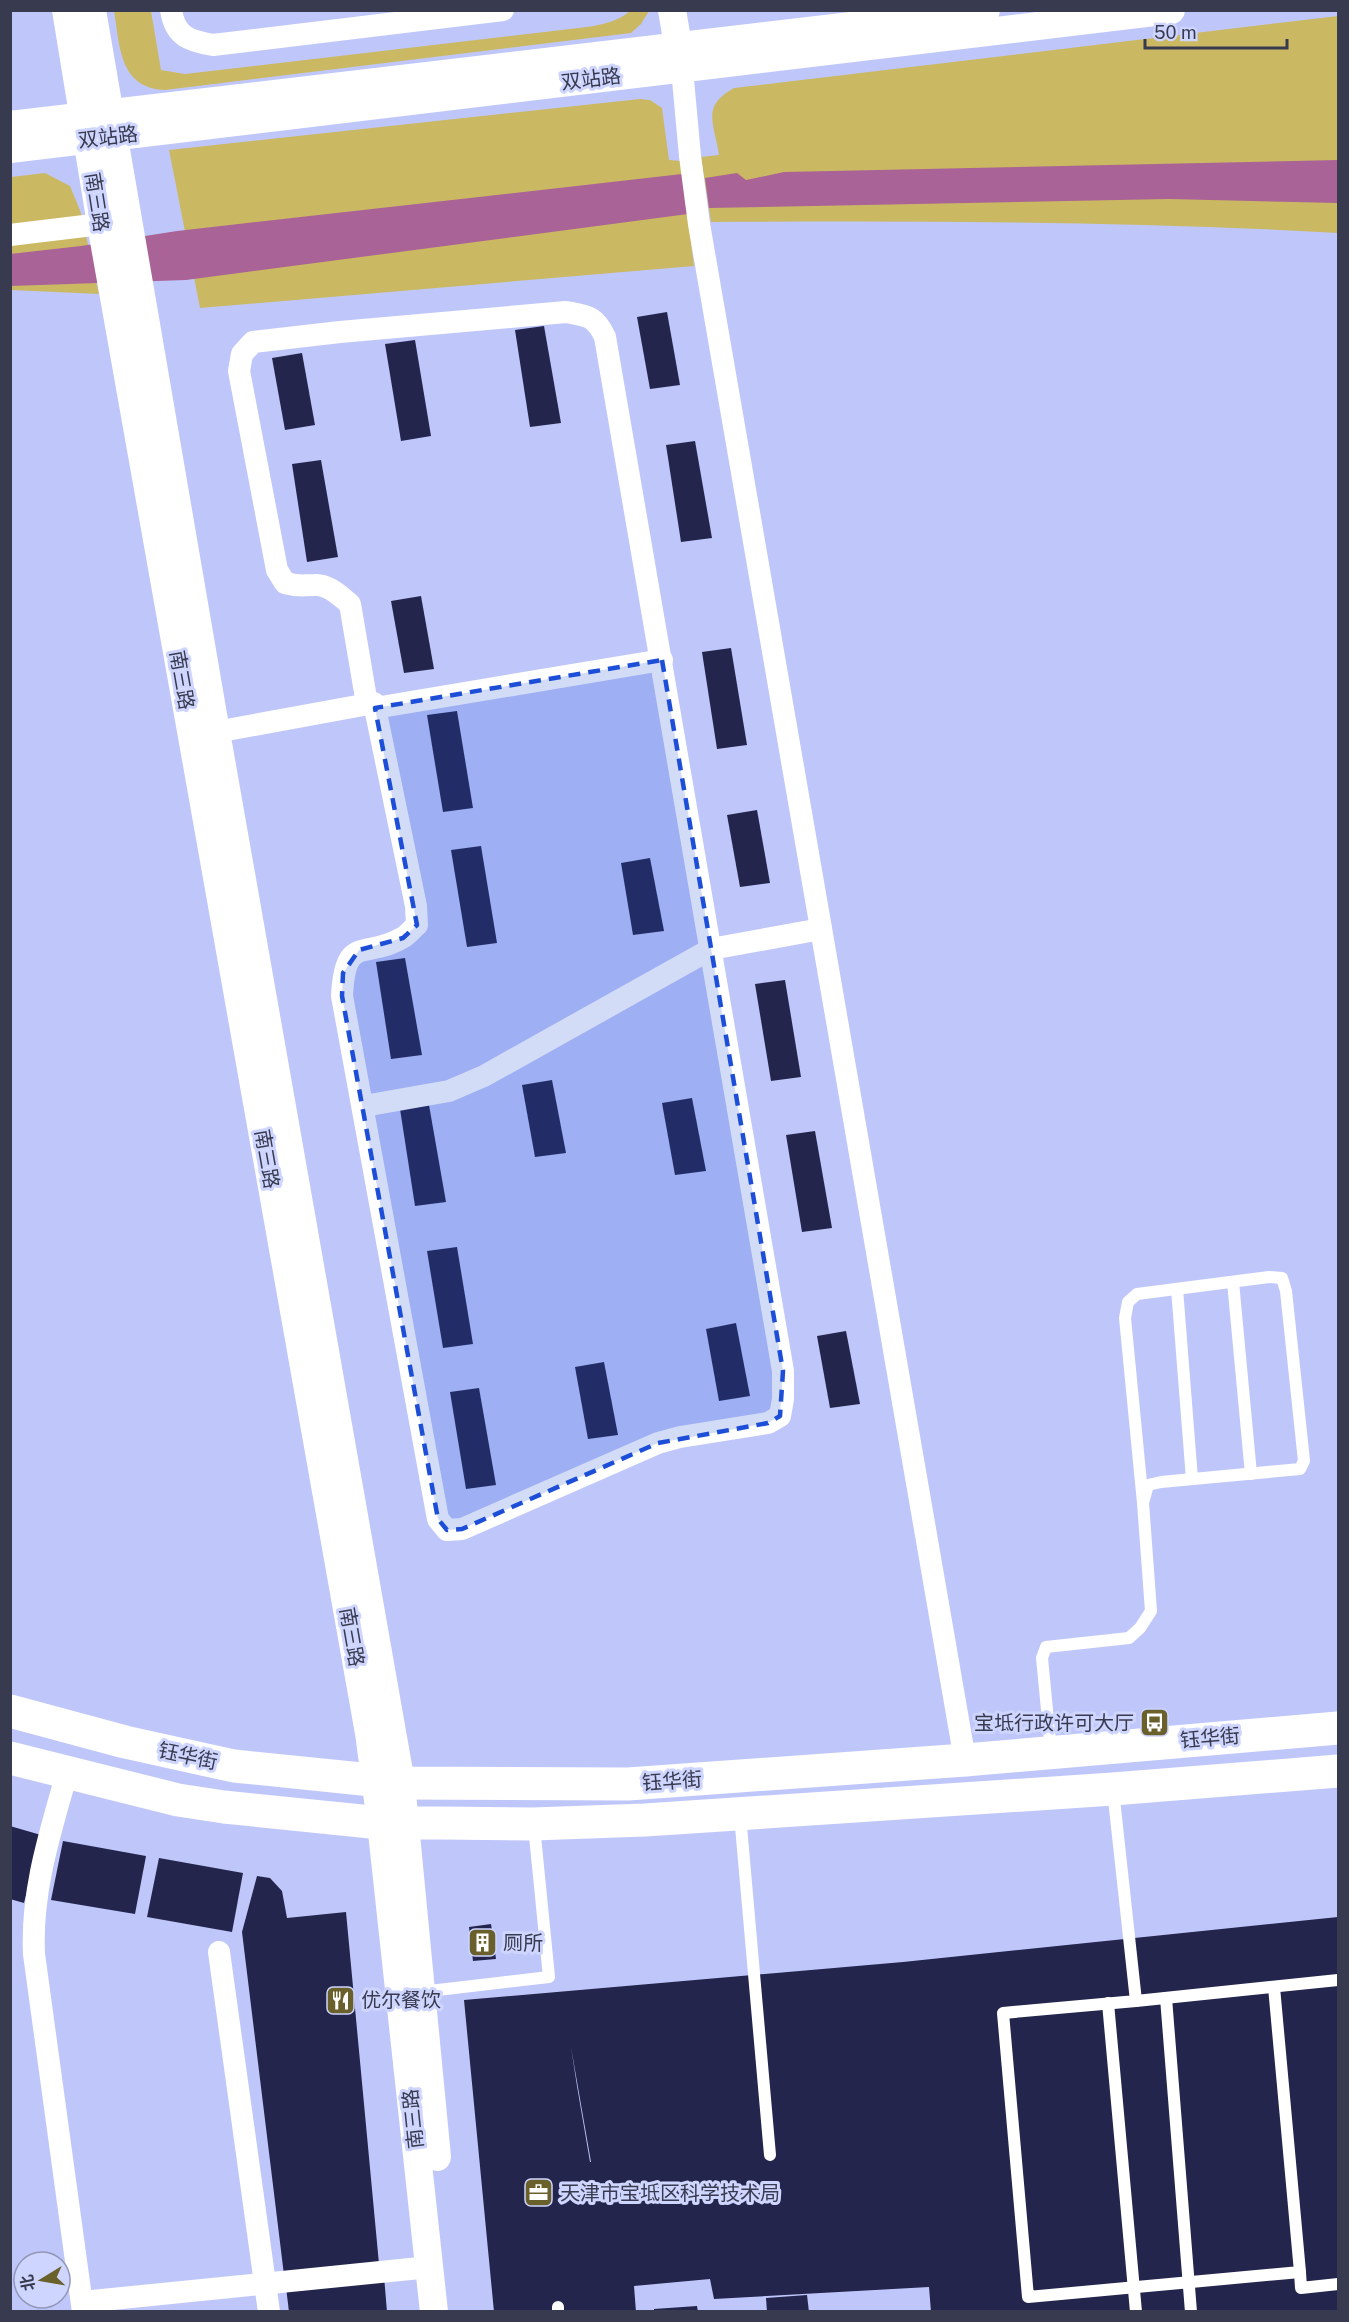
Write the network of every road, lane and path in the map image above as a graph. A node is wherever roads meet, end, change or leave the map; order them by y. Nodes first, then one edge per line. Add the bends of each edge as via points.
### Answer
1 (66, 10) edge
2 (93, 10) edge
3 (171, 10) edge
4 (503, 10) edge
5 (672, 10) edge
6 (987, 10) edge
7 (1171, 10) edge
8 (913, 15) edge
9 (680, 58) junction
10 (10, 125) edge
11 (99, 126) junction
12 (10, 149) edge
13 (100, 224) junction
14 (10, 235) edge
15 (662, 660) junction
16 (371, 706) junction
17 (216, 732) junction
18 (821, 929) junction
19 (711, 949) junction
20 (364, 1106) junction
21 (1233, 1282) junction
22 (1177, 1289) junction
23 (1251, 1474) junction
24 (1192, 1479) junction
25 (1143, 1503) junction
26 (10, 1711) edge
27 (1338, 1728) edge
28 (1051, 1751) junction
29 (10, 1758) edge
30 (964, 1760) junction
31 (1338, 1771) edge
32 (67, 1773) junction
33 (388, 1782) junction
34 (1113, 1789) junction
35 (740, 1814) junction
36 (393, 1823) junction
37 (533, 1824) junction
38 (219, 1952) dead end
39 (1338, 1980) edge
40 (1274, 1987) junction
41 (421, 1992) junction
42 (1166, 1998) junction
43 (1137, 2001) junction
44 (1108, 2003) junction
45 (770, 2155) dead end
46 (430, 2267) junction
47 (1300, 2272) junction
48 (265, 2283) junction
49 (1188, 2283) junction
50 (1338, 2284) edge
51 (1134, 2287) junction
52 (83, 2307) edge
53 (269, 2312) edge
54 (434, 2312) edge
55 (452, 2312) edge
56 (1136, 2312) edge
57 (1191, 2312) edge

1 - 11 street, 南三路
2 - 11 street, 南三路
3 - 4 street via 178,32 192,41 213,45
5 - 9 street
6 - 8 street, 双站路
7 - 9 street, 双站路
8 - 9 street, 双站路
9 - 11 street, 双站路
9 - 18 street via 699,224
10 - 11 street, 双站路
11 - 12 street, 双站路
11 - 13 street, 南三路
11 - 17 street, 南三路
13 - 14 street
13 - 33 street, 南三路 via 369,1733
15 - 16 street
15 - 16 street via 605,337 598,321 566,312 253,342 242,354 239,371 276,570 285,583 301,587 317,584 350,604
15 - 19 street
16 - 17 street
16 - 20 street via 417,925 403,938 359,950 344,972 342,996
17 - 33 street, 南三路
18 - 19 street
18 - 30 street
19 - 20 street via 483,1076 449,1091
19 - 20 street via 783,1371 780,1416 768,1423 658,1443 462,1529 447,1530 438,1520
21 - 22 lane
21 - 23 lane
21 - 23 lane via 1282,1278 1304,1461 1300,1470
22 - 24 lane
22 - 25 lane via 1137,1294 1128,1302 1125,1318
23 - 24 lane
24 - 25 lane via 1148,1485
25 - 28 lane via 1151,1611 1128,1638 1046,1647 1042,1658
26 - 33 main road, 钰华街 via 234,1766
27 - 28 main road, 钰华街
28 - 30 main road, 钰华街
29 - 32 main road, 钰华街
30 - 33 main road, 钰华街 via 628,1784
31 - 34 main road, 钰华街
32 - 36 main road, 钰华街 via 177,1800
32 - 52 street via 42,1860 33,1929
33 - 36 street, 南三路
34 - 35 main road, 钰华街
34 - 43 lane
35 - 37 main road, 钰华街
35 - 45 lane
36 - 37 main road, 钰华街
36 - 41 street, 南三路
36 - 46 street, 南三路
37 - 41 lane via 549,1977
38 - 48 street
39 - 40 lane
40 - 42 lane
40 - 47 lane
41 - 55 street, 南三路
42 - 43 lane
42 - 49 lane
43 - 44 lane
44 - 51 lane
44 - 51 lane via 1004,2013 1028,2297
46 - 48 street
46 - 54 street, 南三路
47 - 49 lane
47 - 50 lane via 1301,2288
48 - 52 street
48 - 53 street
49 - 51 lane
49 - 57 lane
51 - 56 lane

